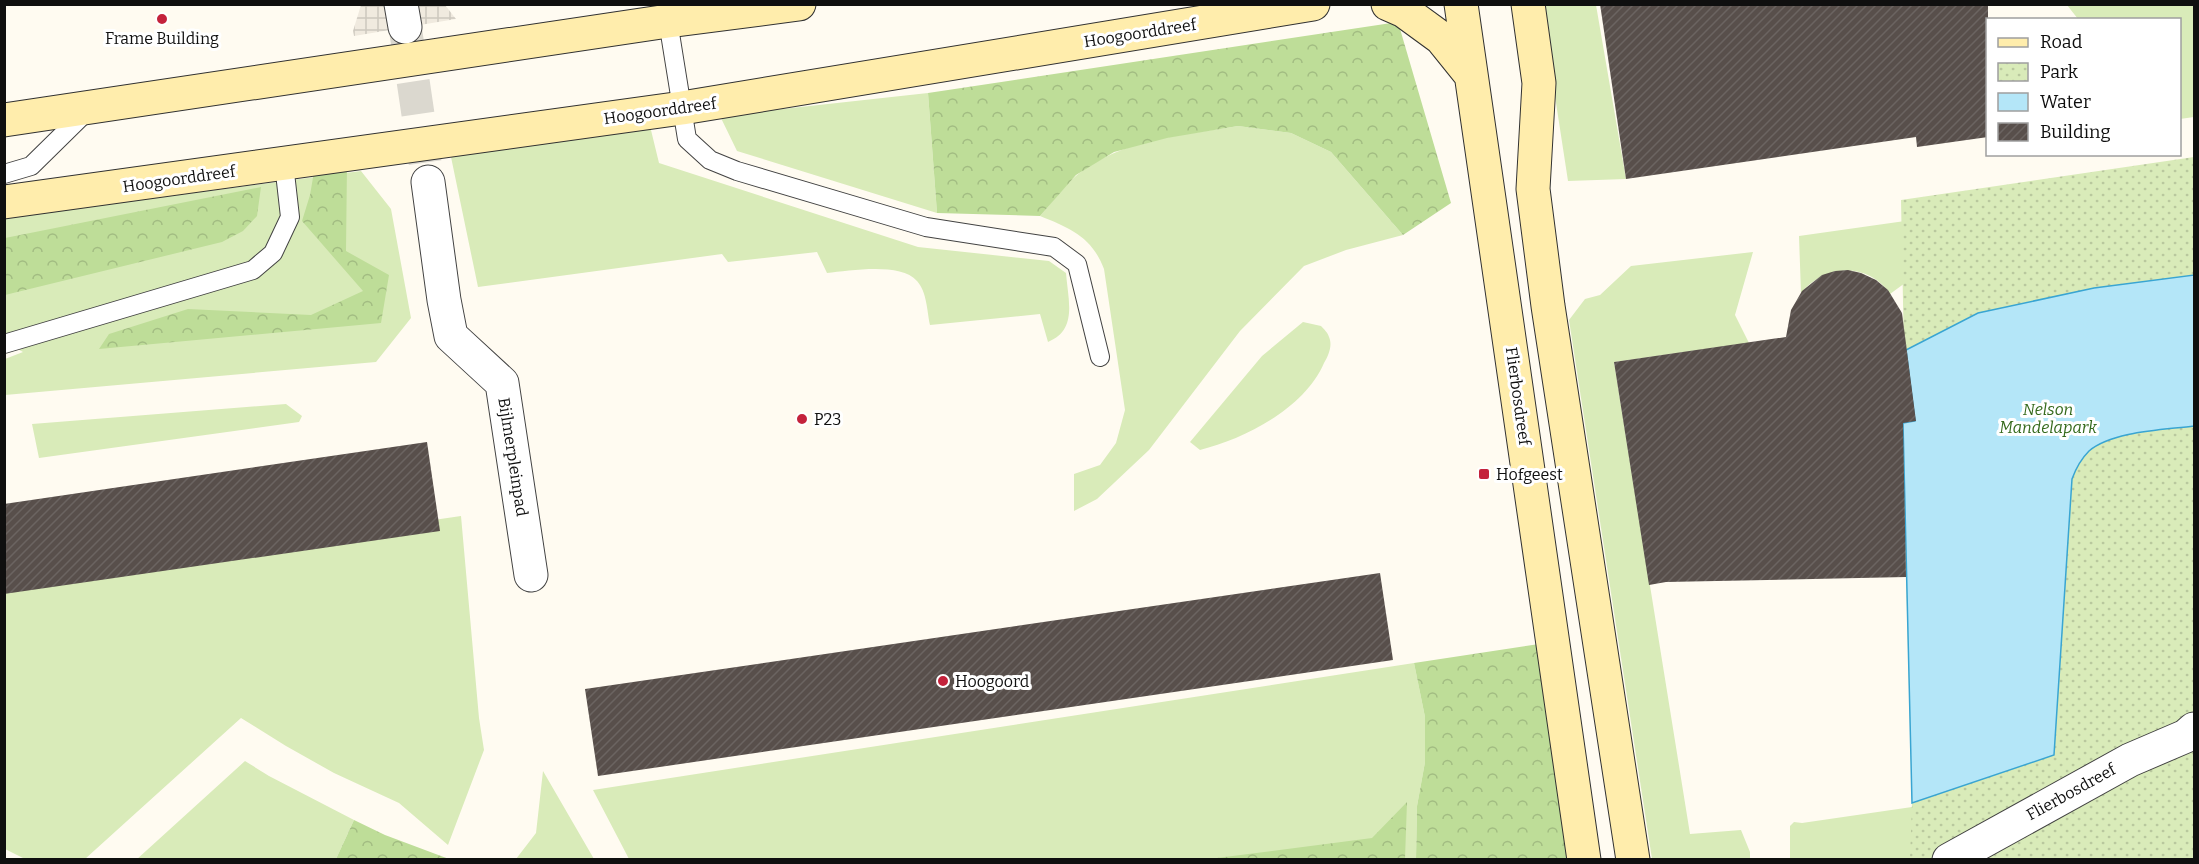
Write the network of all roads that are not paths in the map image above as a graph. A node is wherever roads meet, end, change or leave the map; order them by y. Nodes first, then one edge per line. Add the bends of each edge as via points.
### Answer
1 (799, 4) edge
2 (1313, 4) edge
3 (1388, 4) edge
4 (1461, 4) edge
5 (1528, 4) edge
6 (668, 21) junction
7 (1471, 75) junction
8 (92, 106) junction
9 (682, 108) junction
10 (4, 120) edge
11 (284, 164) junction
12 (4, 174) edge
13 (428, 182) tunnel mouth
14 (4, 202) edge
15 (4, 344) edge
16 (1100, 357) dead end
17 (531, 575) dead end
18 (2194, 729) edge
19 (1584, 860) edge
20 (1633, 860) edge
21 (1949, 860) edge

1 - 6 street
2 - 9 street, Hoogoorddreef
3 - 7 street via 1441,38
4 - 7 street, Flierbosdreef
5 - 20 street via 1539,83 1533,189
6 - 8 street
6 - 9 lane
7 - 19 street, Flierbosdreef
8 - 10 street
8 - 12 lane via 31,166
9 - 11 street, Hoogoorddreef
9 - 16 lane via 687,139 710,160 737,171 926,227 1054,247 1077,264
11 - 14 street, Hoogoorddreef
11 - 15 lane via 290,217 273,253 254,270
13 - 17 street, Bijlmerpleinpad via 451,336 502,383
18 - 21 street, Flierbosdreef

